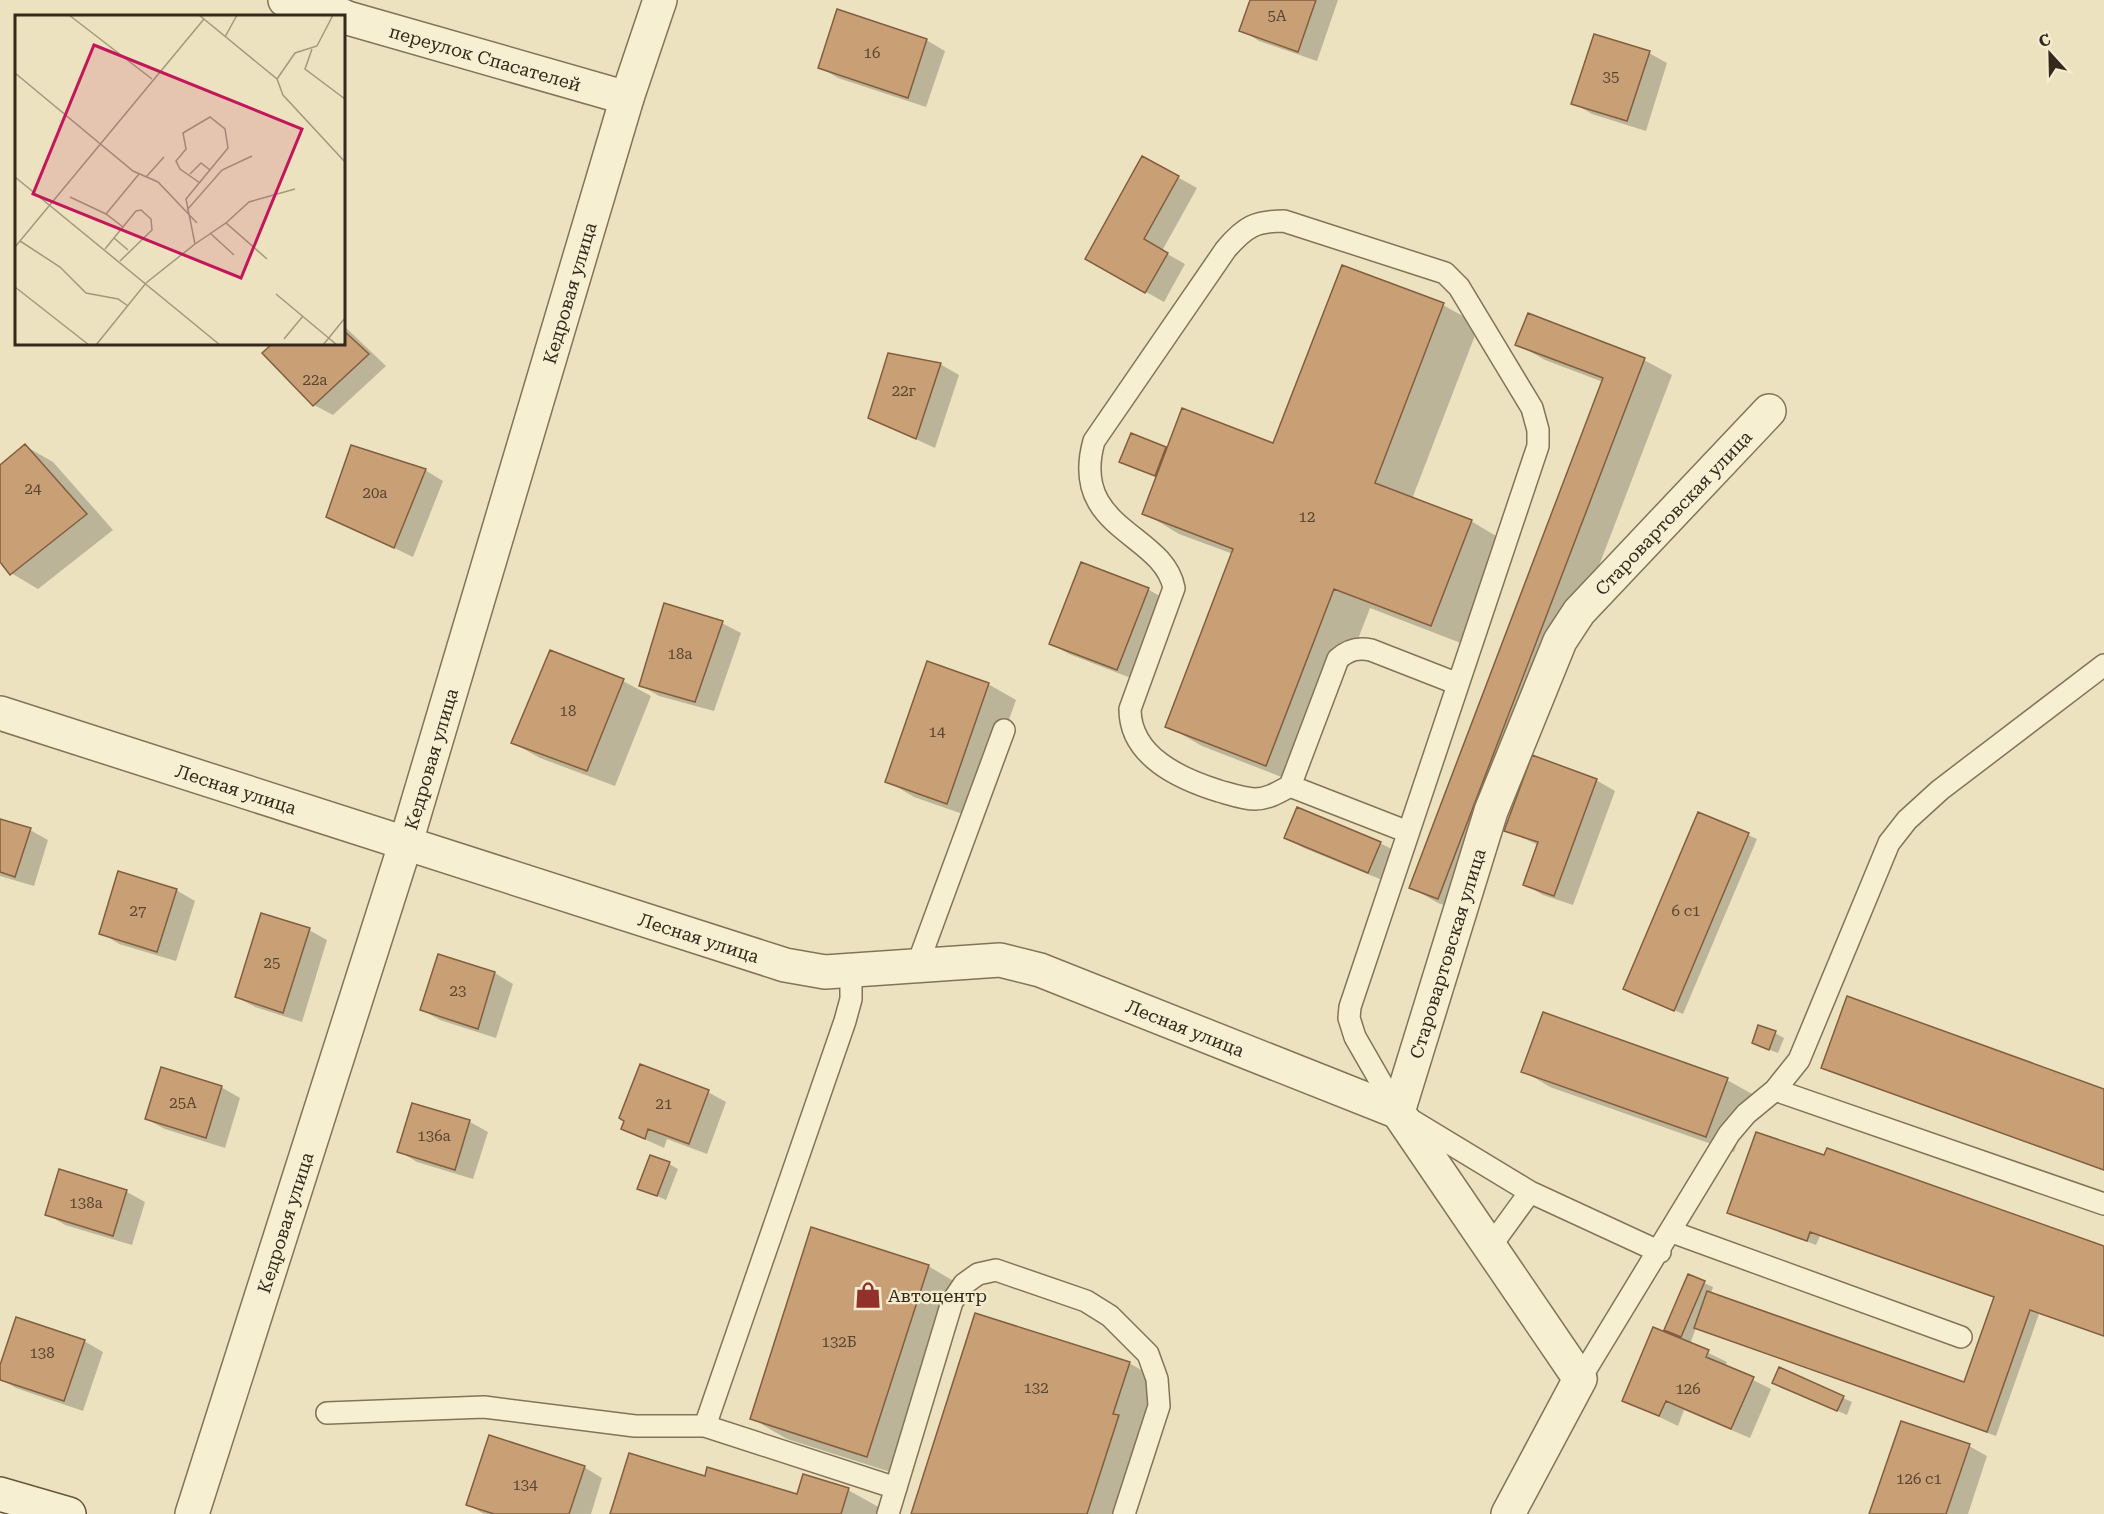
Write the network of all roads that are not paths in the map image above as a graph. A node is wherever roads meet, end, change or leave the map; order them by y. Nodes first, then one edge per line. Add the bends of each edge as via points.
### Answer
1 (285, 0) edge
2 (660, 0) edge
3 (336, 15) edge
4 (345, 18) edge
5 (627, 98) junction
6 (1769, 411) dead end
7 (2104, 665) edge
8 (1458, 684) junction
9 (0, 713) edge
10 (1004, 730) dead end
11 (1290, 786) junction
12 (1408, 832) junction
13 (406, 842) junction
14 (917, 966) junction
15 (851, 971) junction
16 (1775, 1090) junction
17 (1398, 1112) junction
18 (1530, 1192) junction
19 (2104, 1204) edge
20 (1672, 1232) junction
21 (1490, 1247) junction
22 (1660, 1252) junction
23 (1961, 1337) dead end
24 (1581, 1379) junction
25 (327, 1413) dead end
26 (705, 1426) junction
27 (896, 1488) junction
28 (0, 1494) edge
29 (69, 1514) edge
30 (192, 1514) edge
31 (888, 1514) edge
32 (1124, 1514) edge
33 (1508, 1514) edge

1 - 3 street, переулок Спасателей
2 - 5 street, Кедровая улица
4 - 5 street, переулок Спасателей
5 - 13 street, Кедровая улица
6 - 17 street, Старовартовская улица via 1579,612 1560,641 1491,812
7 - 16 lane via 1906,820 1889,843 1799,1060
8 - 11 lane via 1371,650 1346,652 1338,659
8 - 11 lane via 1538,446 1532,408 1460,287 1445,273 1284,221 1266,221 1244,229 1226,249 1094,441 1089,474 1108,515 1163,564 1174,588 1130,710 1134,734 1151,756 1190,782 1255,800 1271,797
8 - 12 lane
9 - 13 street, Лесная улица
10 - 14 lane
11 - 12 lane
12 - 17 lane via 1349,1018 1355,1037
13 - 15 street, Лесная улица via 785,965 825,972
13 - 30 street, Кедровая улица
14 - 15 street, Лесная улица
14 - 17 street, Лесная улица via 1000,960 1040,970
15 - 26 lane via 851,999 844,1021
16 - 19 lane
16 - 20 lane via 1729,1134
17 - 18 lane
17 - 21 street
18 - 21 lane
18 - 22 lane
20 - 22 lane
20 - 23 lane
21 - 24 street
22 - 24 lane
24 - 33 street
25 - 26 lane via 484,1407 635,1426
26 - 27 lane
27 - 31 lane
27 - 32 lane via 952,1302 964,1284 978,1274 996,1270 1086,1301 1110,1316 1148,1354 1159,1406
28 - 29 street

